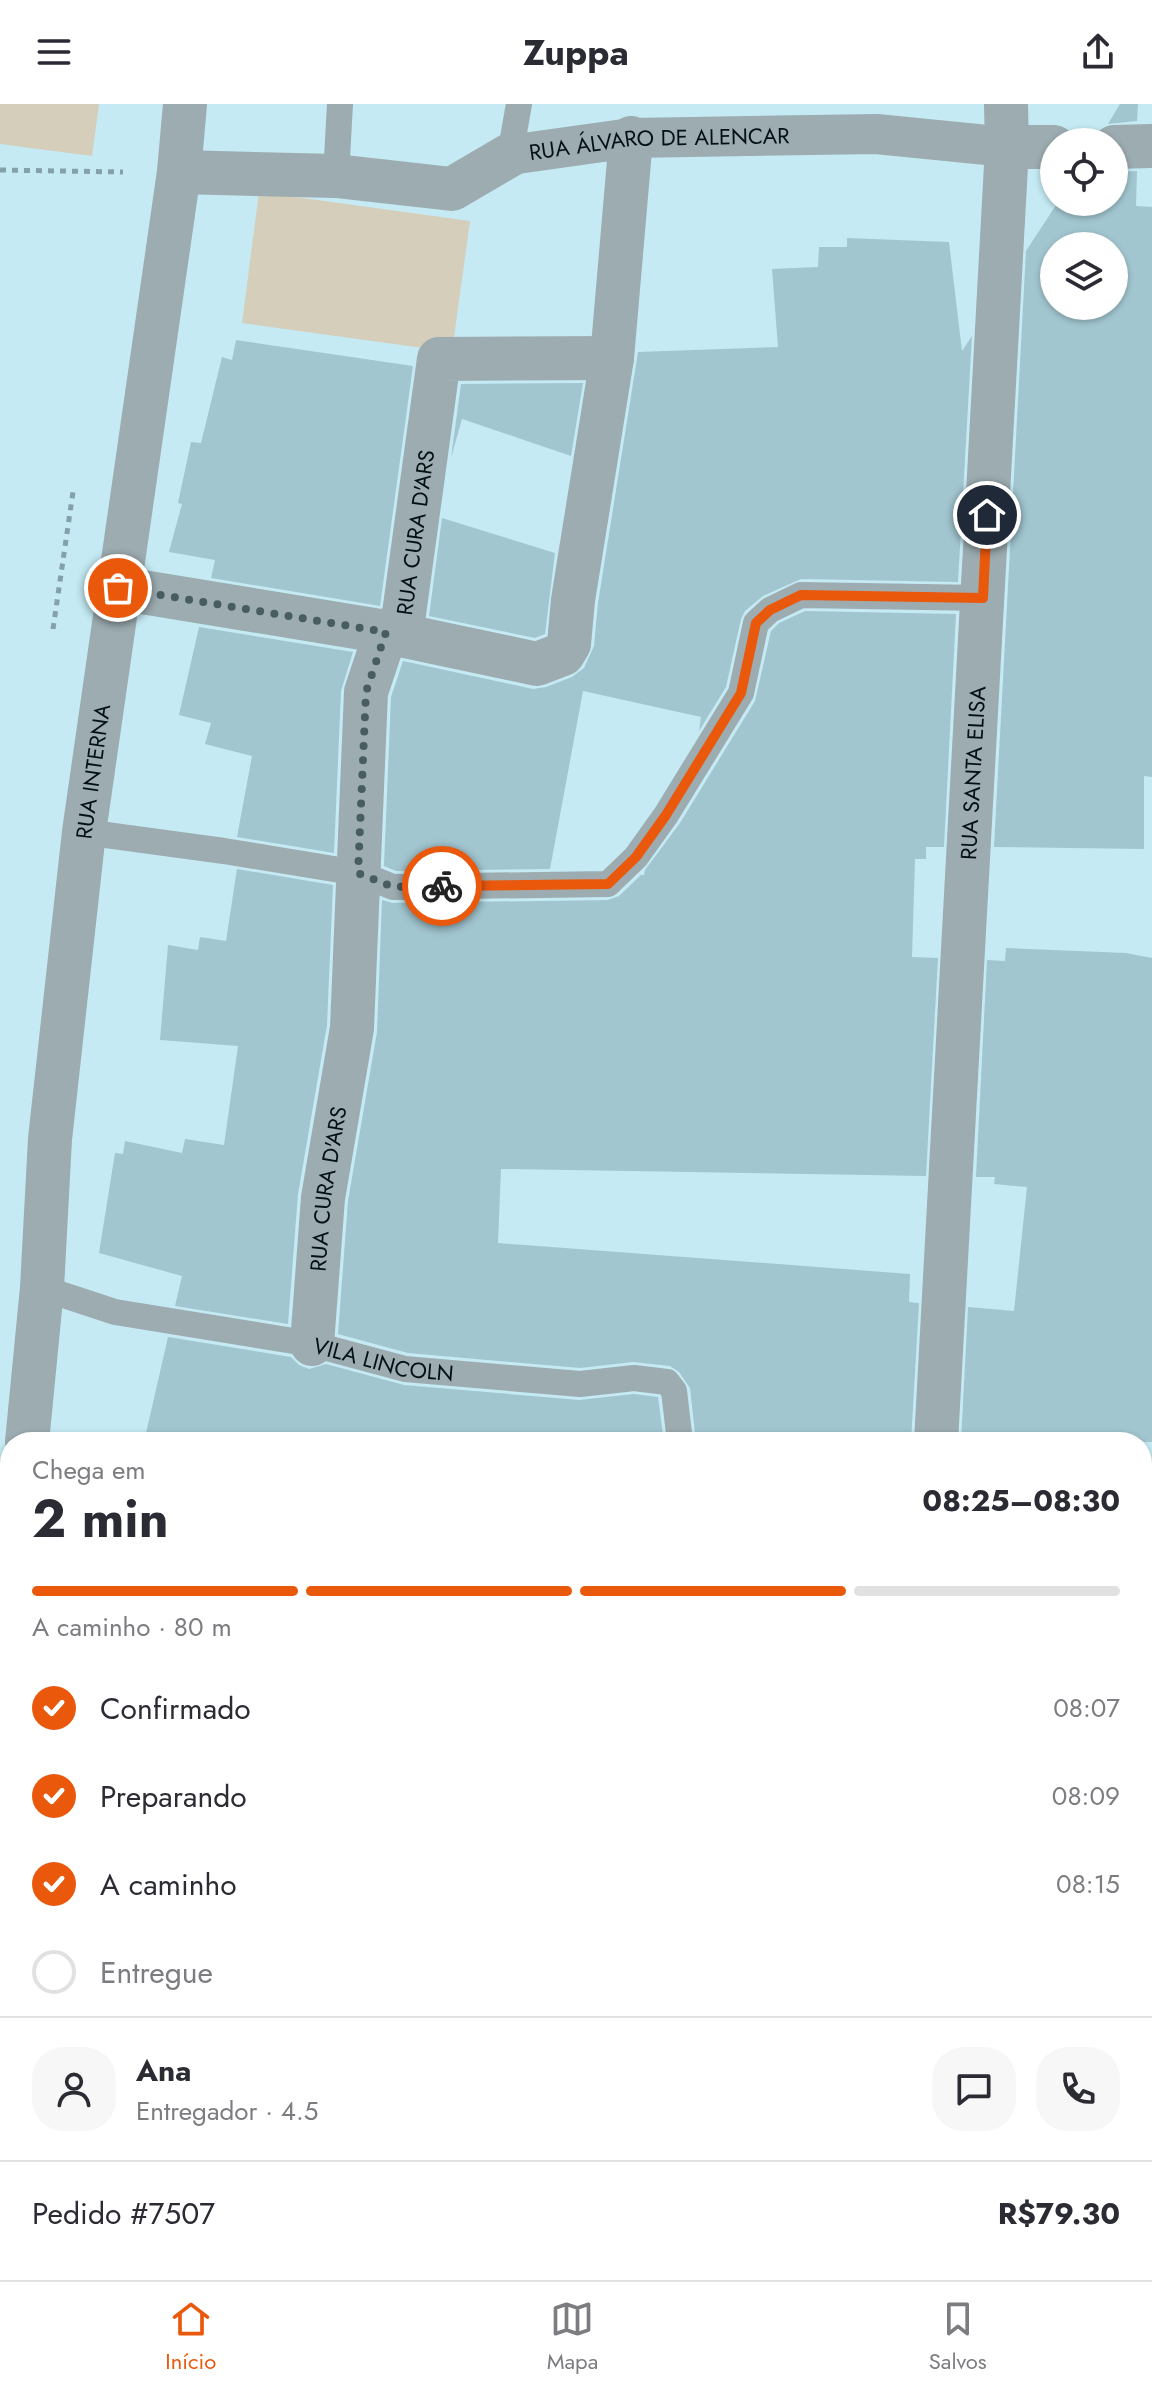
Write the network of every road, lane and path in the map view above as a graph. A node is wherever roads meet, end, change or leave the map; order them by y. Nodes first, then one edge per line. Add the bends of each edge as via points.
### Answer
1 (185, 104) edge
2 (340, 104) edge
3 (519, 104) edge
4 (1006, 104) edge
5 (631, 138) junction
6 (1152, 146) edge
7 (1007, 147) junction
8 (1040, 147) edge
9 (1128, 147) edge
10 (510, 155) junction
11 (0, 170) edge
12 (179, 172) junction
13 (336, 176) junction
14 (612, 358) junction
15 (118, 588) junction
16 (983, 598) junction
17 (386, 632) junction
18 (84, 832) junction
19 (358, 873) junction
20 (42, 1288) junction
21 (312, 1344) junction
22 (28, 1432) edge
23 (679, 1432) edge
24 (937, 1432) edge

1 - 12 street, RUA INTERNA
2 - 13 lane
3 - 10 lane
4 - 7 street, RUA SANTA ELISA
5 - 7 street, RUA ÁLVARO DE ALENCAR via 876,134
5 - 10 street, RUA ÁLVARO DE ALENCAR
5 - 14 street
6 - 9 street
7 - 8 street, RUA ÁLVARO DE ALENCAR
7 - 16 street, RUA SANTA ELISA
10 - 13 street, RUA ÁLVARO DE ALENCAR via 452,189
11 - 12 path
12 - 13 street, RUA ÁLVARO DE ALENCAR
12 - 15 street, RUA INTERNA
14 - 17 street, RUA CURA D'ARS via 439,359 403,621
14 - 17 street via 569,644 563,654 537,664
15 - 17 street
15 - 18 street, RUA INTERNA
16 - 19 lane via 801,595 770,610 756,623 741,693 666,815 636,857 608,884 393,887
16 - 24 street, RUA SANTA ELISA
17 - 19 street, RUA CURA D'ARS via 366,692
18 - 19 lane
18 - 20 street, RUA INTERNA via 50,1139
19 - 21 street, RUA CURA D'ARS via 352,1028 323,1198
20 - 21 lane, VILA LINCOLN via 115,1312
20 - 22 street, RUA INTERNA
21 - 23 lane, VILA LINCOLN via 405,1369 580,1384 634,1378 667,1382 674,1391

